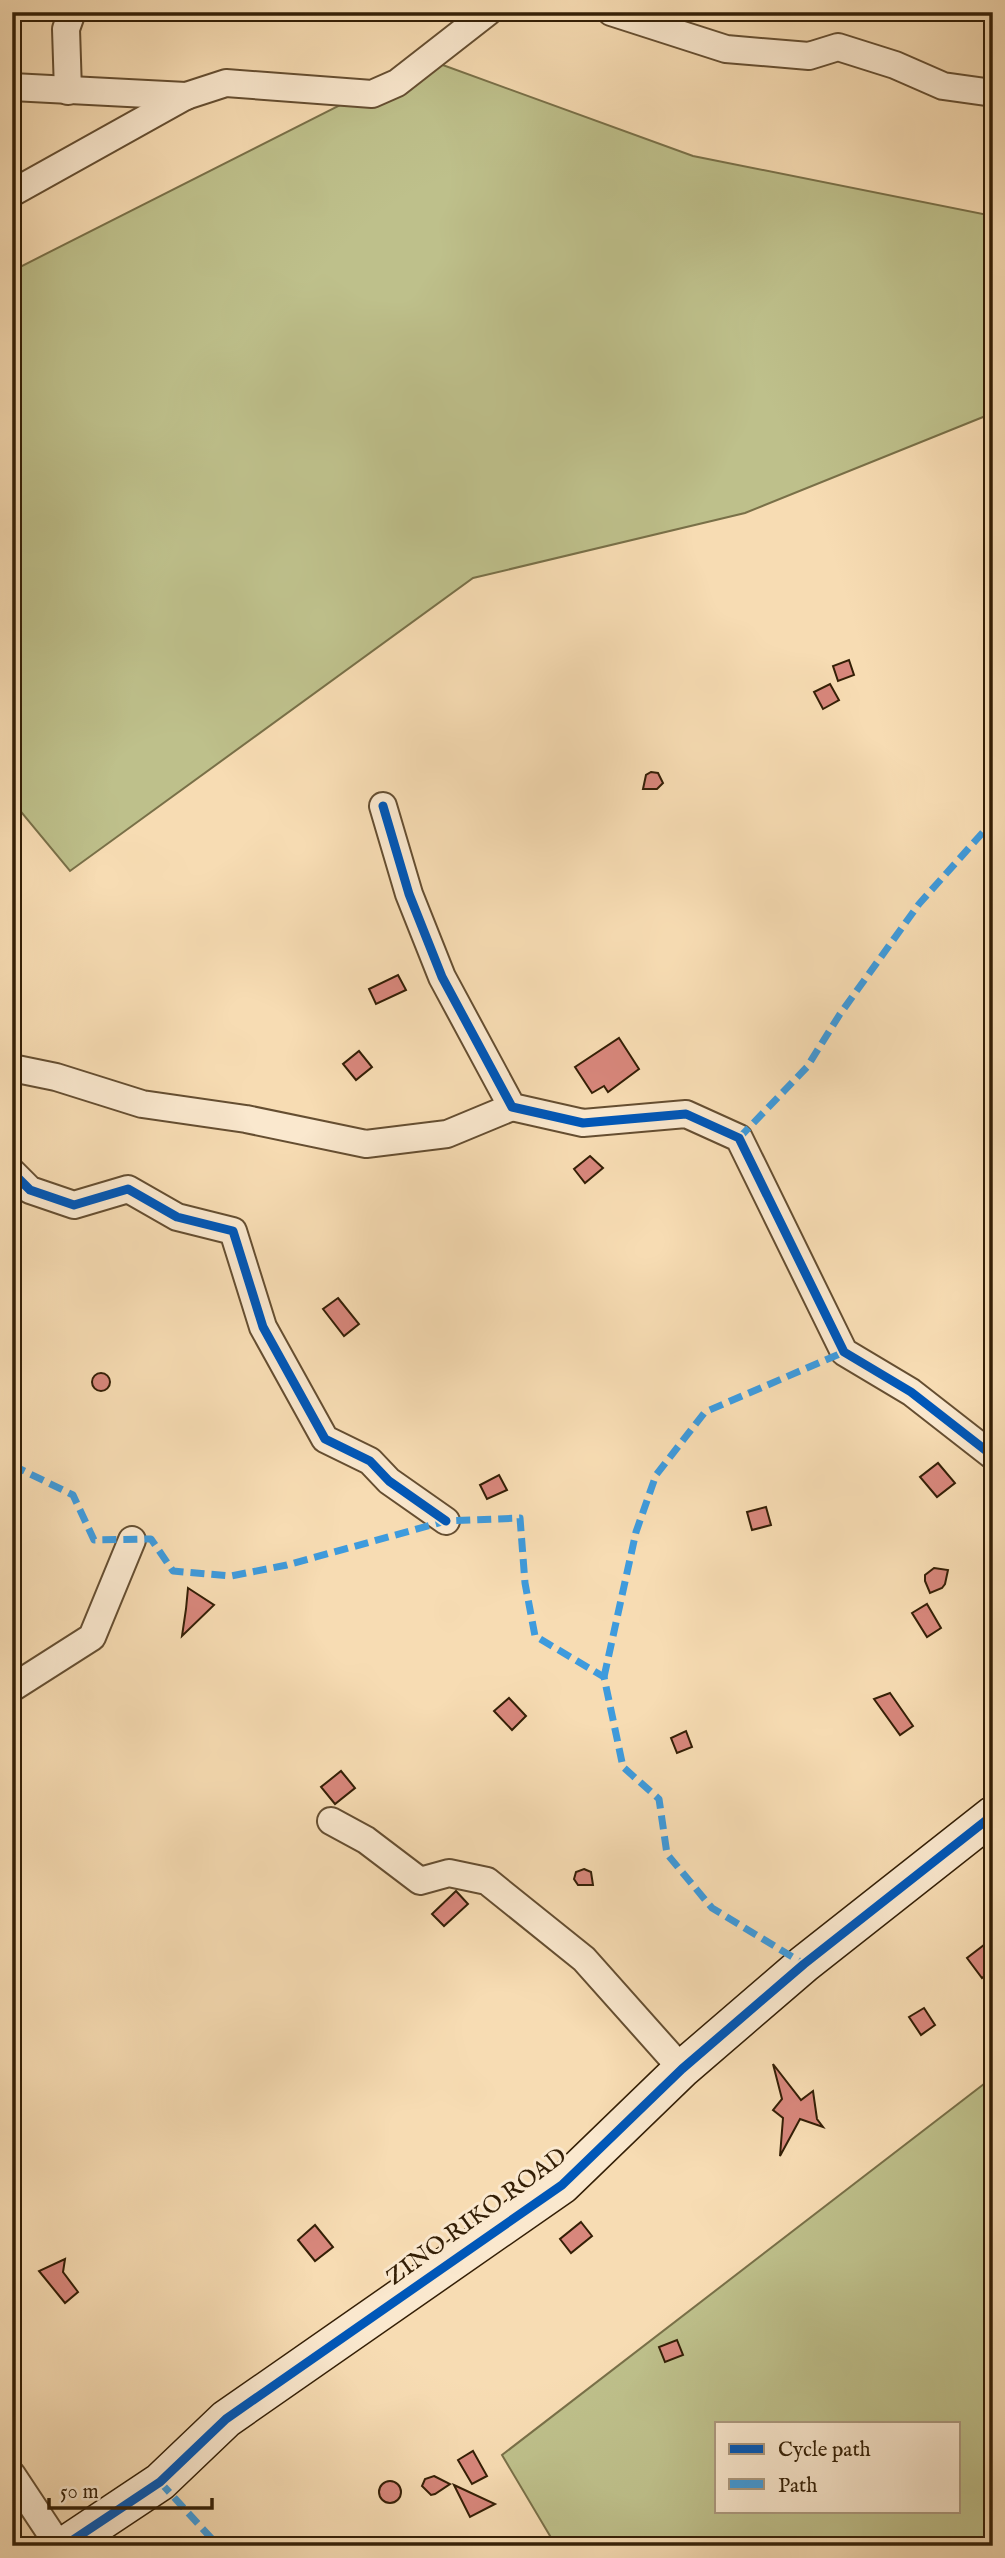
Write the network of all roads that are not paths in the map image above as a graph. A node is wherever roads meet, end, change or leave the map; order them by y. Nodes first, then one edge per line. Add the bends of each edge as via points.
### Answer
1 (72, 12) edge
2 (488, 12) edge
3 (611, 12) edge
4 (12, 87) edge
5 (68, 91) junction
6 (993, 93) edge
7 (186, 96) junction
8 (12, 193) edge
9 (383, 806) dead end
10 (12, 1068) edge
11 (512, 1107) junction
12 (12, 1172) edge
13 (993, 1456) edge
14 (446, 1521) dead end
15 (132, 1540) dead end
16 (12, 1688) edge
17 (993, 1815) edge
18 (331, 1821) dead end
19 (682, 2069) junction
20 (12, 2474) edge
21 (59, 2546) edge
22 (64, 2546) edge

1 - 5 street via 66,29
2 - 7 street via 397,83 372,94 226,83
3 - 6 street via 726,48 809,56 838,47 943,86
4 - 5 street
5 - 7 street
7 - 8 street
9 - 11 street via 409,894 442,977
10 - 11 street via 142,1104 246,1119 366,1144 447,1133
11 - 13 street via 583,1124 686,1114 739,1138 844,1352 911,1392
12 - 14 street via 30,1190 74,1205 128,1189 177,1217 233,1231 263,1327 325,1438 370,1461 389,1482
15 - 16 street via 92,1637
17 - 19 street, ZINO RIKO ROAD via 804,1964
18 - 19 street via 366,1840 419,1881 449,1872 487,1881 584,1959
19 - 22 street, ZINO RIKO ROAD via 562,2185 226,2419 160,2482
20 - 21 street

